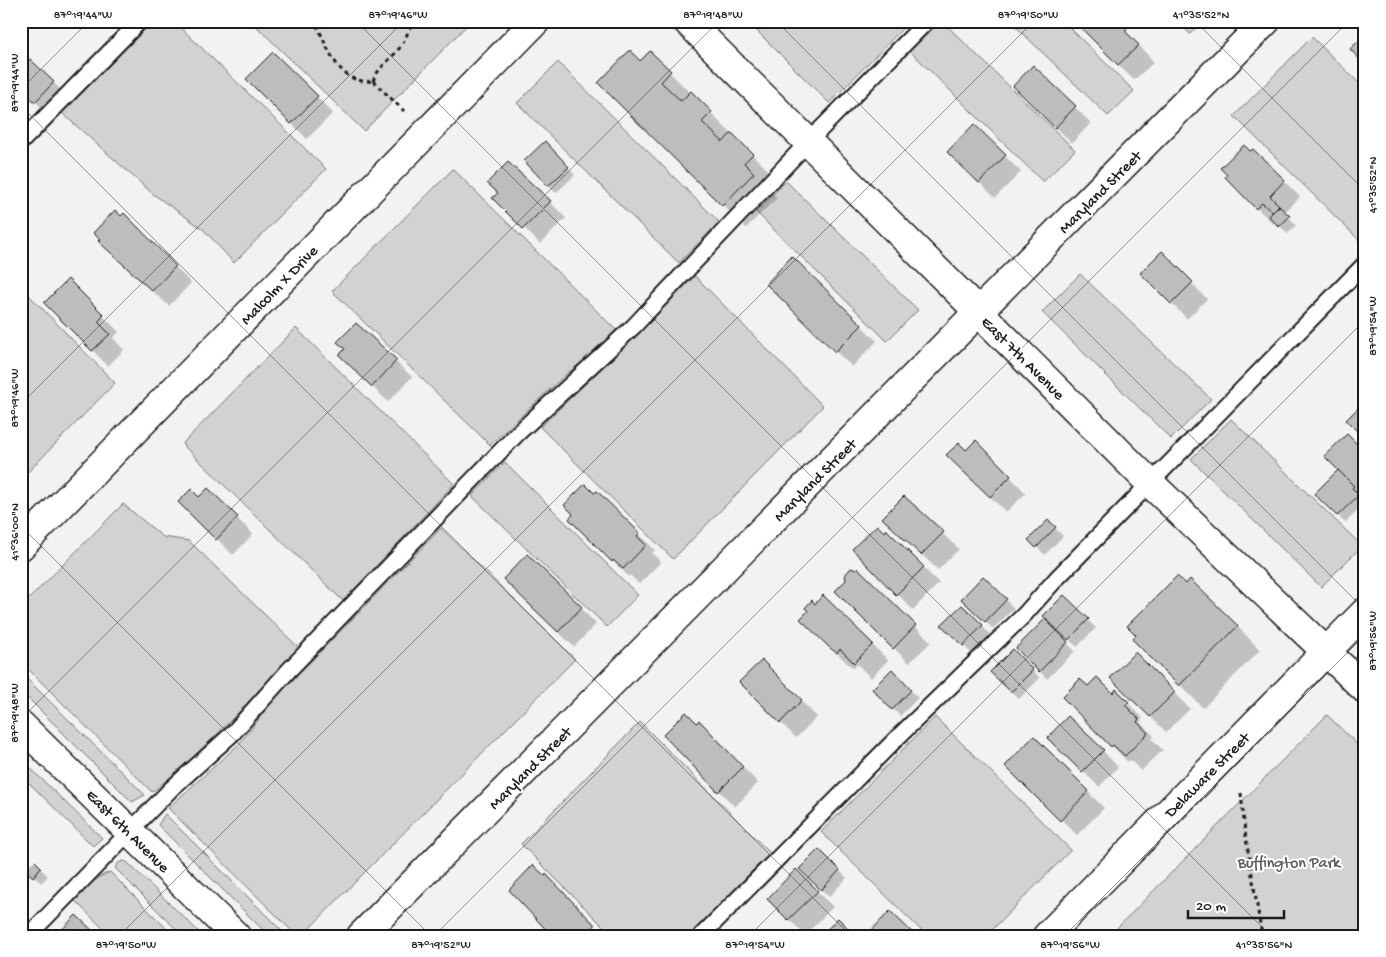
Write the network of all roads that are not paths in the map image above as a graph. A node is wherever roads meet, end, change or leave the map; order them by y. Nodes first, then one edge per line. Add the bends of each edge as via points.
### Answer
1 (140, 21) edge
2 (536, 21) edge
3 (687, 21) edge
4 (927, 21) edge
5 (1266, 21) edge
6 (809, 141) junction
7 (21, 142) edge
8 (1365, 264) edge
9 (980, 312) junction
10 (1149, 482) junction
11 (21, 546) edge
12 (1365, 612) edge
13 (1326, 651) junction
14 (1365, 689) edge
15 (21, 725) edge
16 (129, 831) junction
17 (28, 936) edge
18 (236, 936) edge
19 (361, 936) edge
20 (702, 936) edge
21 (1047, 936) edge

1 - 7 lane
2 - 11 street, Malcolm X Drive
3 - 6 street, East 7th Avenue
4 - 6 lane
5 - 9 street, Maryland Street
6 - 9 street, East 7th Avenue
6 - 16 lane via 633,327 518,433 289,670 232,734
8 - 10 lane
9 - 10 street, East 7th Avenue
9 - 19 street, Maryland Street
10 - 13 street, East 7th Avenue
10 - 20 lane via 1024,615 897,738
12 - 13 street, Delaware Street
13 - 14 street, East 7th Avenue
13 - 21 street, Delaware Street
15 - 16 street, East 6th Avenue
16 - 17 lane
16 - 18 street, East 6th Avenue

